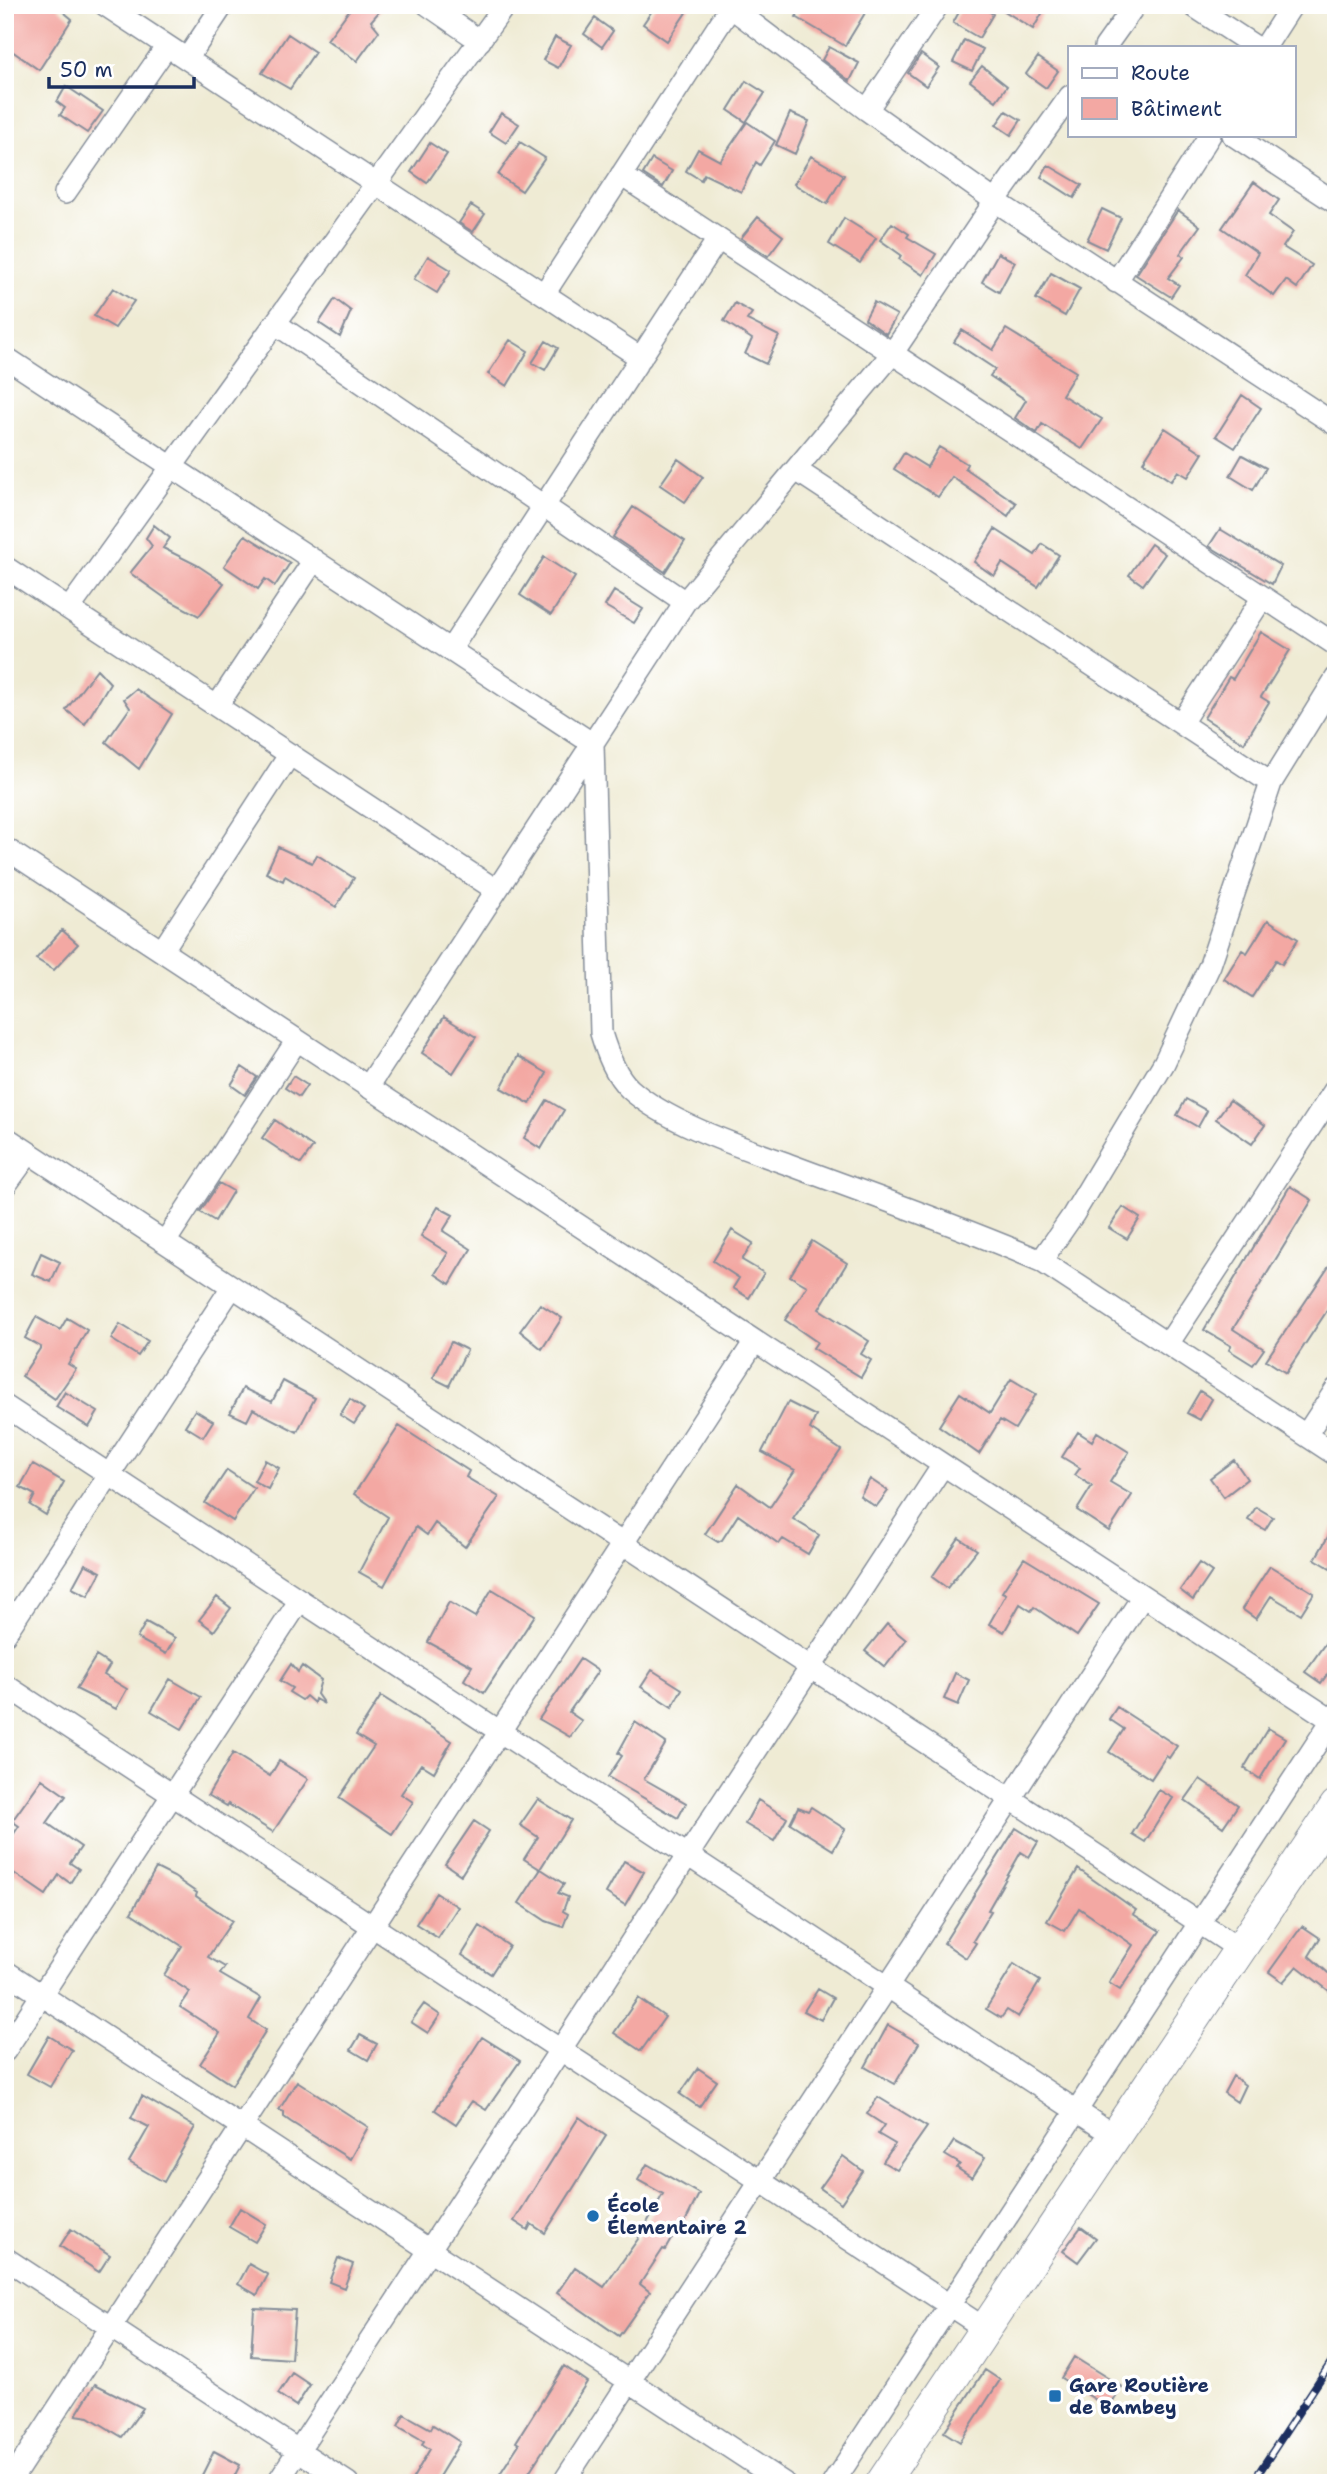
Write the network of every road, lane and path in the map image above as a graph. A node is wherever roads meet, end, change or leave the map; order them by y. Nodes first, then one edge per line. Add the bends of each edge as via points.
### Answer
1 (105, 5) edge
2 (223, 5) edge
3 (428, 5) edge
4 (505, 5) edge
5 (937, 5) edge
6 (1135, 5) edge
7 (1192, 5) edge
8 (1292, 5) edge
9 (730, 6) edge
10 (480, 41) junction
11 (167, 46) junction
12 (1106, 46) edge
13 (1254, 46) edge
14 (1266, 46) edge
15 (187, 59) junction
16 (1068, 99) edge
17 (867, 110) junction
18 (1209, 136) edge
19 (1235, 136) edge
20 (621, 175) junction
21 (377, 184) junction
22 (65, 193) dead end
23 (995, 201) junction
24 (1336, 202) edge
25 (718, 239) junction
26 (1116, 282) junction
27 (544, 294) junction
28 (276, 324) junction
29 (892, 354) junction
30 (5, 357) edge
31 (641, 358) junction
32 (1336, 425) edge
33 (172, 467) junction
34 (796, 470) junction
35 (545, 506) junction
36 (314, 560) junction
37 (5, 567) edge
38 (1263, 597) junction
39 (685, 602) junction
40 (69, 609) junction
41 (1336, 645) edge
42 (450, 650) junction
43 (1336, 678) edge
44 (217, 706) junction
45 (1181, 723) junction
46 (593, 744) junction
47 (290, 754) junction
48 (1271, 783) junction
49 (5, 848) edge
50 (496, 890) junction
51 (162, 951) junction
52 (298, 1040) junction
53 (368, 1087) junction
54 (1334, 1093) edge
55 (5, 1137) edge
56 (29, 1153) junction
57 (5, 1186) edge
58 (165, 1242) junction
59 (1041, 1261) junction
60 (232, 1287) junction
61 (755, 1341) junction
62 (1168, 1344) junction
63 (1336, 1390) edge
64 (5, 1406) edge
65 (1306, 1435) junction
66 (1336, 1455) edge
67 (943, 1465) junction
68 (109, 1475) junction
69 (623, 1544) junction
70 (1143, 1596) junction
71 (300, 1600) junction
72 (5, 1634) edge
73 (811, 1667) junction
74 (5, 1685) edge
75 (1334, 1719) edge
76 (500, 1732) junction
77 (173, 1795) junction
78 (1010, 1799) junction
79 (1336, 1806) edge
80 (688, 1855) junction
81 (1199, 1923) junction
82 (373, 1927) junction
83 (1239, 1949) junction
84 (5, 1970) edge
85 (887, 1987) junction
86 (42, 1995) junction
87 (560, 2050) junction
88 (5, 2051) edge
89 (1076, 2111) junction
90 (242, 2126) junction
91 (1113, 2135) junction
92 (760, 2181) junction
93 (430, 2250) junction
94 (5, 2258) edge
95 (949, 2305) junction
96 (111, 2327) junction
97 (984, 2328) junction
98 (629, 2381) junction
99 (298, 2450) junction
100 (9, 2483) edge
101 (277, 2483) edge
102 (348, 2483) edge
103 (563, 2483) edge
104 (784, 2483) edge
105 (833, 2483) edge
106 (882, 2483) edge

1 - 11 street
2 - 15 street
3 - 10 street
4 - 10 street
5 - 17 street
6 - 12 street
7 - 13 street
8 - 14 street
9 - 17 street
9 - 20 street
10 - 21 street
11 - 15 street
11 - 22 street
15 - 21 street
16 - 23 street
17 - 23 street
18 - 26 street
19 - 24 street
20 - 25 street
20 - 27 street
21 - 27 street
21 - 28 street
23 - 26 street
23 - 29 street
25 - 29 street
25 - 31 street
26 - 32 street
27 - 31 street
28 - 33 street
28 - 35 street
29 - 34 street
29 - 38 street
30 - 33 street
31 - 35 street
33 - 36 street
33 - 40 street
34 - 39 street
34 - 45 street
35 - 39 street
35 - 42 street
36 - 42 street
36 - 44 street
37 - 40 street
38 - 41 street
38 - 45 street
39 - 46 street
40 - 44 street
42 - 46 street
43 - 48 street
44 - 47 street
45 - 48 street
46 - 50 street
46 - 59 street via 601,1033 608,1057 629,1088 654,1107 723,1140
47 - 50 street
47 - 51 street
48 - 59 street via 1210,965 1164,1063
49 - 51 street
50 - 53 street
51 - 52 street
52 - 53 street
52 - 58 street
53 - 61 street
54 - 62 street
55 - 56 street
56 - 57 street
56 - 58 street
58 - 60 street
59 - 62 street
60 - 68 street
60 - 69 street
61 - 67 street
61 - 69 street
62 - 65 street
63 - 65 street
64 - 68 street
65 - 66 street
67 - 70 street
67 - 73 street
68 - 71 street
68 - 72 street
69 - 73 street
69 - 76 street
70 - 75 street
70 - 78 street
71 - 76 street
71 - 77 street
73 - 78 street
73 - 80 street
74 - 77 street
75 - 81 street
76 - 80 street
76 - 82 street
77 - 82 street
77 - 86 street
78 - 81 street
78 - 85 street
79 - 83 main road
80 - 85 street
80 - 87 street
81 - 83 street
81 - 89 street
82 - 87 street
82 - 90 street
83 - 91 main road
84 - 86 street
85 - 89 street
85 - 92 street
86 - 88 street
86 - 90 street
87 - 92 street
87 - 93 street
89 - 91 street
89 - 95 street
90 - 93 street
90 - 96 street
91 - 97 main road
92 - 95 street
92 - 98 street
93 - 98 street
93 - 99 street
94 - 96 street
95 - 97 street
95 - 105 street
96 - 99 street
96 - 100 street
97 - 106 main road
98 - 103 street
98 - 104 street
99 - 101 street
99 - 102 street

